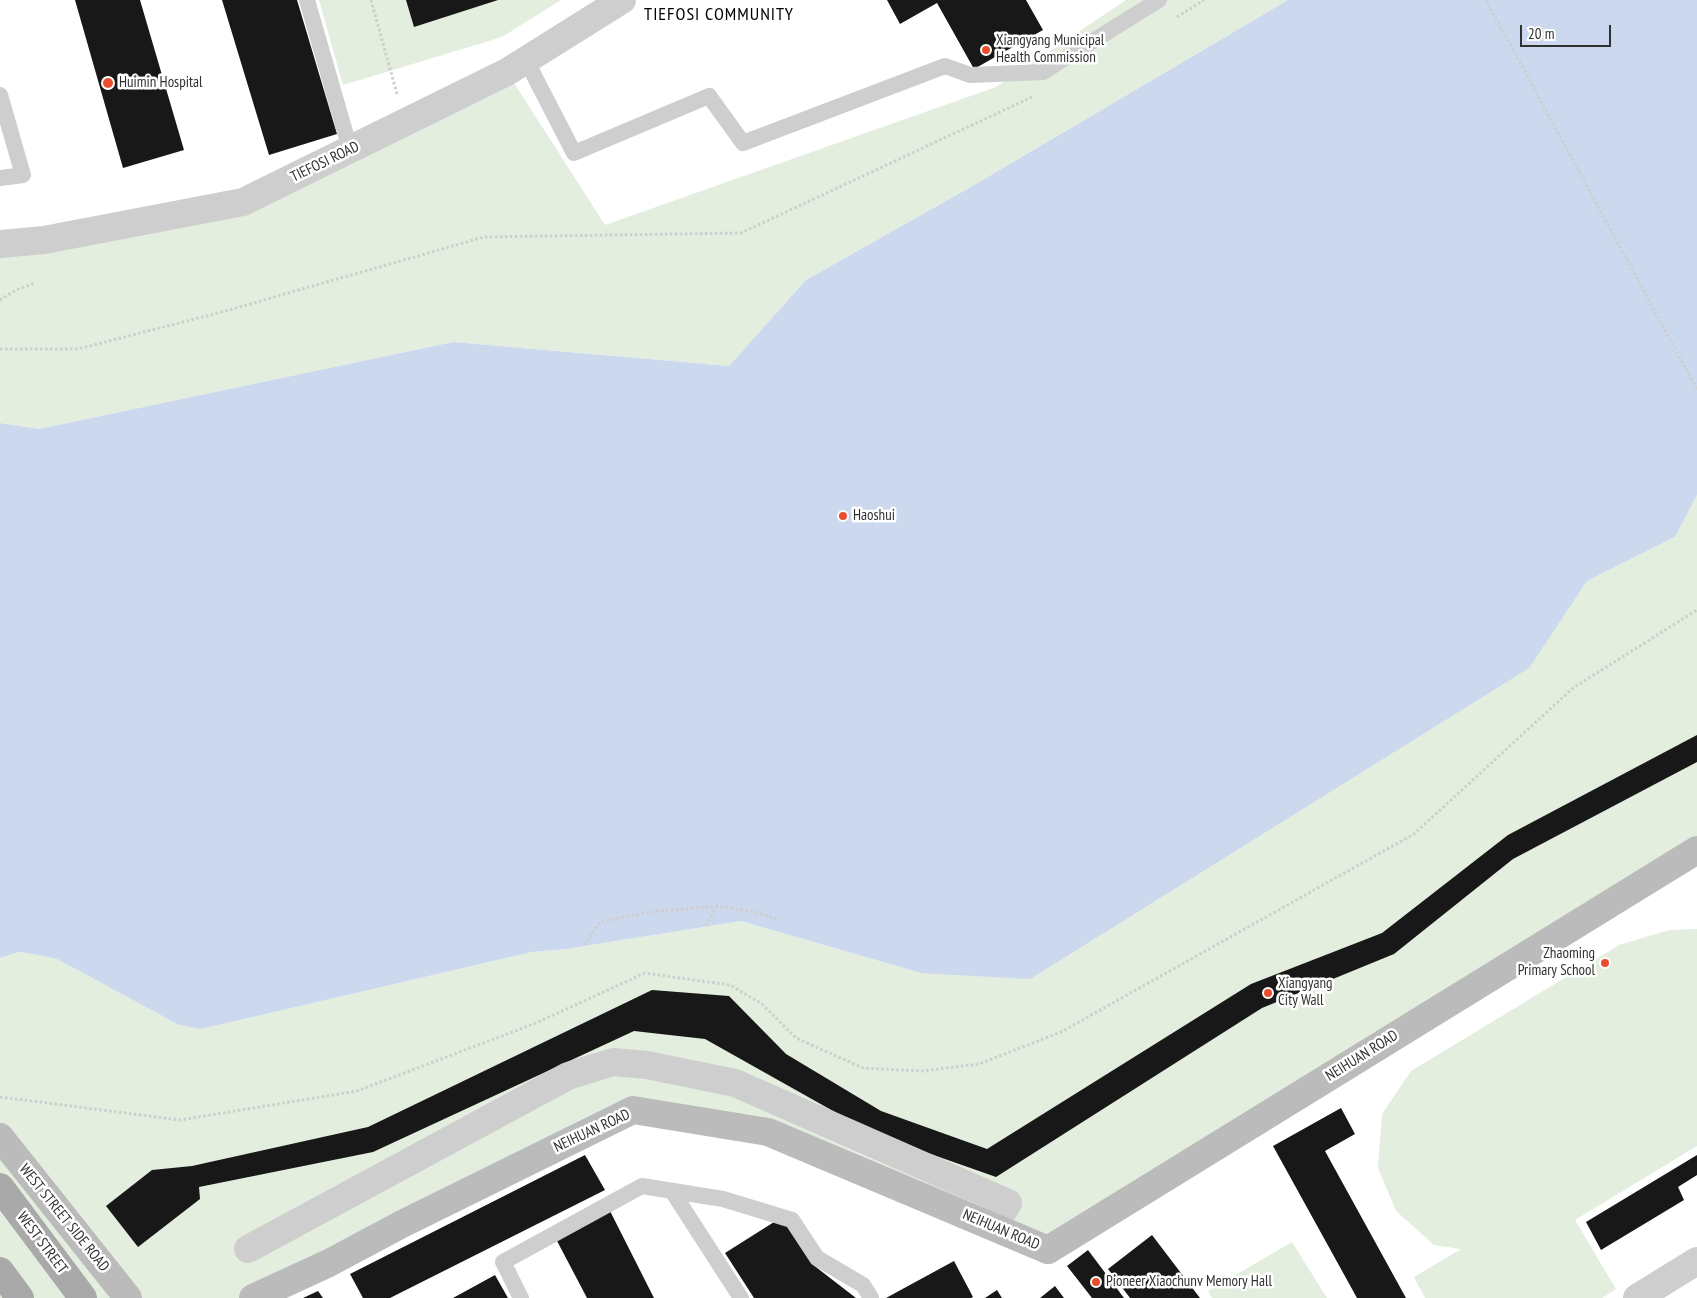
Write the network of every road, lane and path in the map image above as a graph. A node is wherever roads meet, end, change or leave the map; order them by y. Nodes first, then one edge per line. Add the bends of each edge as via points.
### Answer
1 (308, 0) edge
2 (371, 0) edge
3 (622, 0) edge
4 (1159, 0) edge
5 (1204, 0) edge
6 (1486, 0) edge
7 (1170, 21) dead end
8 (526, 60) junction
9 (1040, 93) dead end
10 (398, 94) dead end
11 (0, 95) edge
12 (350, 149) junction
13 (0, 178) edge
14 (0, 244) edge
15 (35, 283) dead end
16 (0, 300) edge
17 (0, 349) edge
18 (1697, 389) edge
19 (1697, 610) edge
20 (1697, 850) edge
21 (716, 906) junction
22 (777, 919) dead end
23 (706, 926) dead end
24 (584, 945) dead end
25 (0, 1097) edge
26 (0, 1138) edge
27 (0, 1187) edge
28 (672, 1191) junction
29 (993, 1227) junction
30 (248, 1249) dead end
31 (1697, 1261) edge
32 (0, 1271) edge
33 (20, 1298) edge
34 (83, 1298) edge
35 (128, 1298) edge
36 (252, 1298) edge
37 (521, 1298) edge
38 (741, 1298) edge
39 (871, 1298) edge
40 (1637, 1298) edge

1 - 12 lane
2 - 10 path
3 - 8 street, TIEFOSI ROAD
4 - 8 lane via 1043,72 970,74 945,66 743,144 709,96 574,153
5 - 7 path
6 - 18 path
8 - 12 street, TIEFOSI ROAD
9 - 17 path via 742,233 484,237 90,346 76,349
11 - 13 lane via 23,175
12 - 14 street, TIEFOSI ROAD via 243,202 44,240
15 - 16 path
19 - 25 path via 1573,688 1414,834 1061,1032 979,1064 922,1071 863,1068 796,1038 762,1004 730,985 645,973 536,1023 357,1092 180,1120
20 - 29 street, NEIHUAN ROAD via 1048,1250
21 - 22 path
21 - 23 path
21 - 24 path via 650,912 600,922
26 - 35 street, WEST STREET SIDE ROAD
27 - 34 main road, WEST STREET
28 - 37 lane via 642,1186 503,1262
28 - 38 lane
28 - 39 lane via 722,1199 792,1220 817,1258 863,1285
29 - 30 street via 1008,1203 735,1083 647,1065 613,1062 568,1076
29 - 36 street, NEIHUAN ROAD via 768,1132 633,1110 329,1263
31 - 40 street
32 - 33 main road

